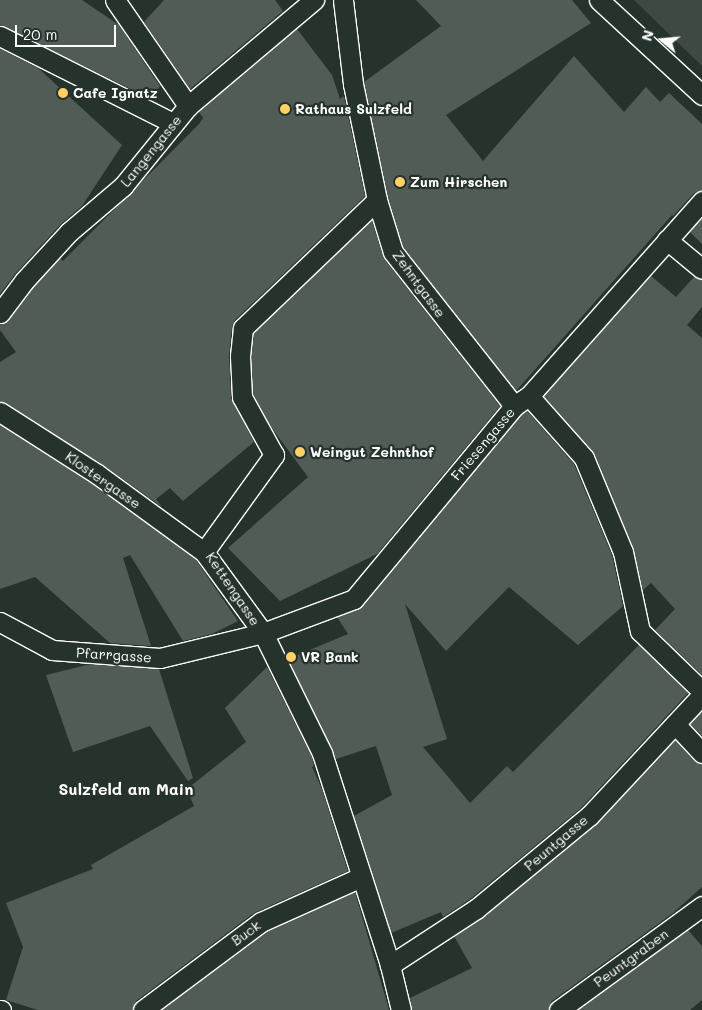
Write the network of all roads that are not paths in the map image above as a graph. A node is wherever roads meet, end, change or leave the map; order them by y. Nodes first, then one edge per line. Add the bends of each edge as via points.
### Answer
1 (115, 0) edge
2 (314, 0) edge
3 (343, 0) edge
4 (599, 0) edge
5 (0, 36) edge
6 (702, 95) edge
7 (188, 106) junction
8 (173, 123) junction
9 (377, 200) junction
10 (702, 201) edge
11 (667, 240) junction
12 (702, 269) edge
13 (0, 313) edge
14 (522, 401) junction
15 (0, 412) edge
16 (204, 552) junction
17 (0, 622) edge
18 (263, 633) junction
19 (702, 691) edge
20 (702, 695) edge
21 (675, 724) junction
22 (702, 753) edge
23 (361, 877) junction
24 (702, 906) edge
25 (390, 965) junction
26 (143, 1010) edge
27 (401, 1010) edge
28 (559, 1010) edge

1 - 7 lane
2 - 7 lane, Langengasse
3 - 9 lane, Zehntgasse via 353,84
4 - 6 lane
5 - 8 lane
7 - 8 lane, Langengasse
8 - 13 lane, Langengasse via 123,186 69,232
9 - 14 lane, Zehntgasse via 393,252
9 - 16 lane, Kettengasse via 243,328 240,356 242,397 274,455
10 - 11 lane, Friesengasse
11 - 12 lane
11 - 14 lane, Friesengasse
14 - 18 lane, Friesengasse via 354,599
14 - 19 lane, Zehntgasse via 584,458 623,552 640,631
15 - 16 lane, Klostergasse via 97,474
16 - 18 lane, Kettengasse
17 - 18 lane, Pfarrgasse via 52,650 160,658
18 - 23 lane, Kettengasse via 322,753
20 - 21 lane, Peuntgasse
21 - 22 lane
21 - 25 lane, Peuntgasse via 589,816 476,909
23 - 25 lane, Kettengasse
23 - 26 lane, Buck via 261,922
24 - 28 lane, Peuntgraben
25 - 27 lane, Kettengasse

